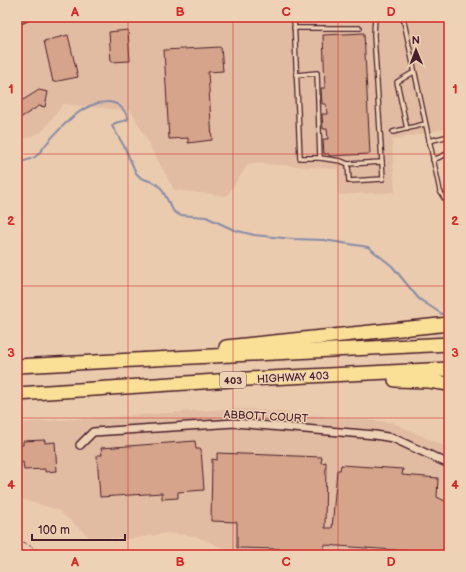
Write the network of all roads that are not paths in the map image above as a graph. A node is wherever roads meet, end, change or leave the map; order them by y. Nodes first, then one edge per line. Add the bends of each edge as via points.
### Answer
1 (26, 17) edge
2 (294, 17) edge
3 (375, 17) edge
4 (403, 17) edge
5 (17, 21) edge
6 (294, 28) junction
7 (360, 28) dead end
8 (414, 72) junction
9 (296, 74) junction
10 (425, 124) junction
11 (407, 129) junction
12 (393, 132) dead end
13 (449, 136) edge
14 (429, 141) junction
15 (449, 153) edge
16 (320, 158) junction
17 (433, 160) junction
18 (382, 162) junction
19 (348, 164) junction
20 (449, 201) edge
21 (449, 324) edge
22 (449, 344) edge
23 (120, 360) junction
24 (17, 366) edge
25 (449, 369) edge
26 (248, 379) junction
27 (449, 384) edge
28 (17, 394) edge
29 (80, 445) dead end
30 (449, 464) edge

1 - 5 street
2 - 6 lane
3 - 18 lane
4 - 8 lane
6 - 7 lane
6 - 9 lane
8 - 10 lane
8 - 11 lane via 397,82
9 - 16 lane via 300,158
9 - 16 lane via 316,73
10 - 11 lane
10 - 14 lane
11 - 12 lane
13 - 14 lane
14 - 17 lane
15 - 17 lane
16 - 19 lane
17 - 20 lane via 440,191
18 - 19 lane
18 - 19 lane via 382,179 349,181
21 - 23 highway via 143,355
22 - 23 highway
23 - 24 highway
25 - 26 highway, HIGHWAY 403 / 403
26 - 27 highway via 263,382 361,379
26 - 28 highway, HIGHWAY 403 / 403
29 - 30 street, ABBOTT COURT via 93,432 235,423 393,438

